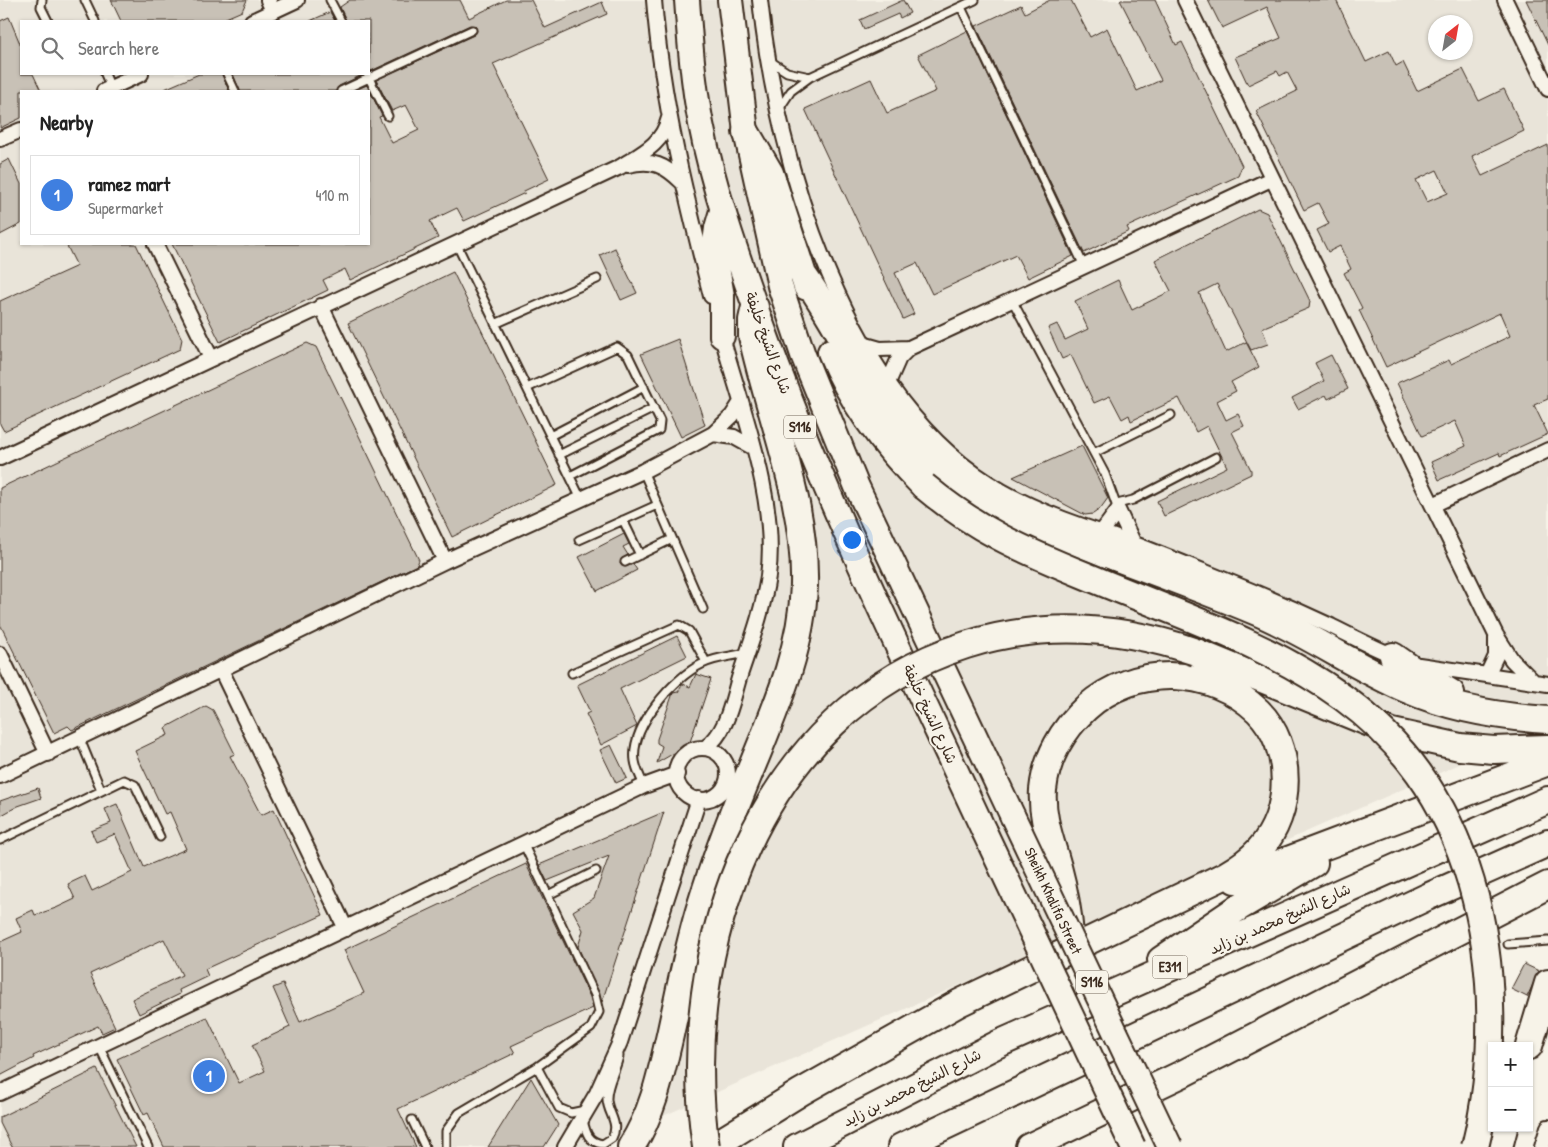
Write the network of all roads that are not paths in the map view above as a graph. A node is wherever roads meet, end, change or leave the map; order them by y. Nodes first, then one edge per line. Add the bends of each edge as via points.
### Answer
1 (42, 0) edge
2 (84, 0) edge
3 (297, 0) edge
4 (330, 0) edge
5 (654, 0) edge
6 (687, 0) edge
7 (730, 0) edge
8 (760, 0) edge
9 (975, 0) edge
10 (1185, 0) edge
11 (1505, 0) edge
12 (270, 6) edge
13 (961, 7) junction
14 (48, 20) edge
15 (94, 20) edge
16 (253, 20) edge
17 (340, 20) edge
18 (472, 30) dead end
19 (768, 59) junction
20 (105, 75) edge
21 (139, 75) edge
22 (227, 75) edge
23 (368, 76) edge
24 (810, 78) junction
25 (1548, 89) edge
26 (107, 90) edge
27 (235, 90) edge
28 (343, 90) edge
29 (778, 111) junction
30 (388, 116) dead end
31 (670, 118) junction
32 (20, 130) edge
33 (746, 132) junction
34 (0, 139) edge
35 (620, 167) junction
36 (1271, 179) junction
37 (682, 182) junction
38 (722, 211) junction
39 (456, 244) junction
40 (155, 245) edge
41 (1084, 266) junction
42 (801, 272) junction
43 (597, 279) dead end
44 (1012, 300) junction
45 (321, 306) junction
46 (755, 306) junction
47 (496, 324) junction
48 (722, 336) junction
49 (866, 345) junction
50 (909, 348) junction
51 (211, 358) junction
52 (888, 382) junction
53 (644, 387) junction
54 (527, 388) junction
55 (742, 402) junction
56 (654, 408) junction
57 (1171, 415) dead end
58 (713, 434) junction
59 (550, 436) junction
60 (752, 447) junction
61 (1548, 450) edge
62 (1094, 453) junction
63 (560, 455) junction
64 (1216, 457) dead end
65 (0, 458) edge
66 (642, 471) junction
67 (570, 476) junction
68 (581, 499) junction
69 (657, 505) junction
70 (1432, 505) junction
71 (1118, 507) junction
72 (623, 520) junction
73 (1100, 533) junction
74 (672, 539) junction
75 (579, 540) dead end
76 (1134, 544) junction
77 (640, 555) junction
78 (444, 561) junction
79 (625, 562) dead end
80 (703, 609) dead end
81 (1496, 635) junction
82 (747, 653) junction
83 (0, 654) edge
84 (1393, 656) junction
85 (706, 662) junction
86 (222, 670) junction
87 (572, 673) dead end
88 (1487, 675) junction
89 (1541, 683) edge
90 (1490, 712) junction
91 (1548, 720) edge
92 (80, 739) junction
93 (705, 748) junction
94 (1548, 748) edge
95 (48, 754) junction
96 (1548, 762) edge
97 (677, 774) junction
98 (0, 776) edge
99 (644, 786) junction
100 (101, 790) junction
101 (699, 799) junction
102 (1548, 800) edge
103 (1013, 817) joint
104 (1399, 819) junction
105 (160, 837) dead end
106 (0, 840) edge
107 (1548, 843) edge
108 (524, 845) junction
109 (596, 870) dead end
110 (1548, 885) edge
111 (548, 895) junction
112 (1130, 921) junction
113 (346, 929) junction
114 (1070, 938) junction
115 (1548, 941) edge
116 (1508, 944) dead end
117 (1548, 983) edge
118 (1119, 990) junction
119 (620, 1042) junction
120 (1530, 1042) edge
121 (99, 1046) junction
122 (537, 1067) junction
123 (0, 1093) edge
124 (585, 1113) junction
125 (412, 1120) dead end
126 (1548, 1127) edge
127 (1503, 1132) edge
128 (1128, 1140) edge
129 (1030, 1145) edge
130 (148, 1147) edge
131 (425, 1147) edge
132 (446, 1147) edge
133 (565, 1147) edge
134 (631, 1147) edge
135 (706, 1147) edge
136 (712, 1147) edge
137 (797, 1147) edge
138 (902, 1147) edge
139 (1170, 1147) edge
140 (1476, 1147) edge
141 (1499, 1147) edge
142 (1542, 1147) edge

1 - 14 lane via 41,6
2 - 15 lane
3 - 12 street
4 - 17 lane
5 - 31 street via 659,59
6 - 38 highway, شارع الشيخ خليفة / S116 via 694,82
7 - 33 highway, شارع الشيخ خليفة / S116
8 - 19 street
9 - 13 lane
10 - 36 street
11 - 25 street
12 - 16 street
13 - 24 lane
13 - 41 lane
18 - 23 lane
19 - 24 lane via 787,72
19 - 29 street
20 - 26 lane
21 - 26 street
22 - 27 lane
23 - 28 lane
23 - 30 lane
24 - 29 lane via 791,91
29 - 49 street via 817,244 832,281
31 - 35 street via 654,146
31 - 37 street
32 - 34 street
33 - 42 highway via 770,173
33 - 103 highway, شارع الشيخ خليفة / S116 via 780,286 820,400 857,487
35 - 37 street via 639,162 654,163 668,169
35 - 39 street
36 - 41 street
36 - 70 street
37 - 48 street
38 - 46 highway, شارع الشيخ خليفة / S116
38 - 48 highway via 714,250 722,296
39 - 45 street
39 - 47 lane
40 - 51 street
41 - 44 street
42 - 90 highway via 880,401 924,455 972,493 1038,528 1259,613 1408,690
42 - 140 highway, bridge via 839,371 856,402 898,460 947,506 998,538 1292,663 1353,704 1406,756 1435,796 1457,841 1473,889 1484,939 1489,1038 1486,1088
43 - 47 lane
44 - 50 street
44 - 62 lane
45 - 51 street
45 - 78 street
46 - 128 highway, شارع الشيخ خليفة / S116, bridge via 810,452
46 - 134 highway via 752,336 796,500 803,546 800,624 792,663 778,704 717,854 699,912 660,1081
47 - 54 lane
48 - 55 street
49 - 50 street via 880,349
49 - 52 street
50 - 52 street via 899,358
51 - 65 street
52 - 73 street via 942,447 981,477 1026,503
53 - 54 lane via 625,351 617,346
53 - 56 lane
53 - 59 lane
54 - 59 lane
55 - 58 street
55 - 60 street
56 - 63 lane
56 - 67 lane via 661,424 657,432
57 - 62 lane
58 - 60 street via 734,438
58 - 66 street
59 - 63 lane
60 - 82 street via 764,494 770,548 764,602
61 - 70 street
62 - 71 lane
63 - 67 lane
64 - 71 lane
66 - 68 street
66 - 69 lane
67 - 68 lane
68 - 78 street
69 - 72 lane
69 - 74 lane
70 - 81 street
71 - 73 street
71 - 76 street
72 - 75 lane
72 - 77 lane
73 - 76 street
74 - 77 lane
74 - 80 lane
76 - 84 street via 1278,602
77 - 79 lane
78 - 86 street
81 - 88 street via 1496,656
81 - 89 street via 1512,660
82 - 85 lane
82 - 93 street via 723,728 712,744
83 - 95 street
84 - 88 street via 1421,666
84 - 90 highway via 1440,687
85 - 87 lane via 689,631 675,625
85 - 99 lane via 677,681 656,705 643,729 635,760
86 - 92 street
86 - 113 street
88 - 89 street
90 - 91 highway
92 - 95 street
92 - 100 lane
93 - 97 street via 694,749 685,755
93 - 101 street via 720,756 728,777 716,796
94 - 135 highway, bridge via 1494,750 1392,732 1196,652 1143,636 1089,629 1034,631 980,641 904,671 859,701 818,738 784,780 756,828 733,880 716,935 705,991 700,1082
95 - 98 street
96 - 104 highway
97 - 99 street
97 - 101 street via 683,791
99 - 108 street
100 - 105 lane via 124,780 135,785
100 - 106 lane
101 - 119 street
102 - 118 highway, شارع الشيخ محمد بن زايد / E311
103 - 114 highway, Sheikh Khalifa Street / S116, bridge
104 - 112 highway
104 - 118 highway via 1240,906
107 - 138 highway via 1427,897
108 - 111 lane
108 - 113 street
109 - 111 lane
110 - 129 highway via 1184,1073
111 - 122 lane via 595,995 599,1012 595,1024 586,1032
112 - 114 highway, bridge via 1244,864 1260,849 1281,812 1285,770 1271,729 1259,712 1216,684 1191,677 1165,675 1140,679 1094,701 1074,719 1059,740 1049,763 1043,815 1063,890
112 - 136 highway via 959,1003 801,1092
113 - 121 street
114 - 139 highway, Sheikh Khalifa Street / S116, bridge
115 - 116 lane
117 - 120 highway
118 - 137 highway, شارع الشيخ محمد بن زايد / E311 via 996,1045
119 - 124 street
119 - 124 lane via 619,1059 607,1092 609,1110 616,1127 612,1138 602,1144 592,1141 585,1132
121 - 123 street
121 - 130 lane
122 - 124 lane via 559,1108 571,1113
122 - 132 lane via 458,1113 446,1131
124 - 133 street
125 - 131 lane
126 - 142 street
127 - 141 highway

